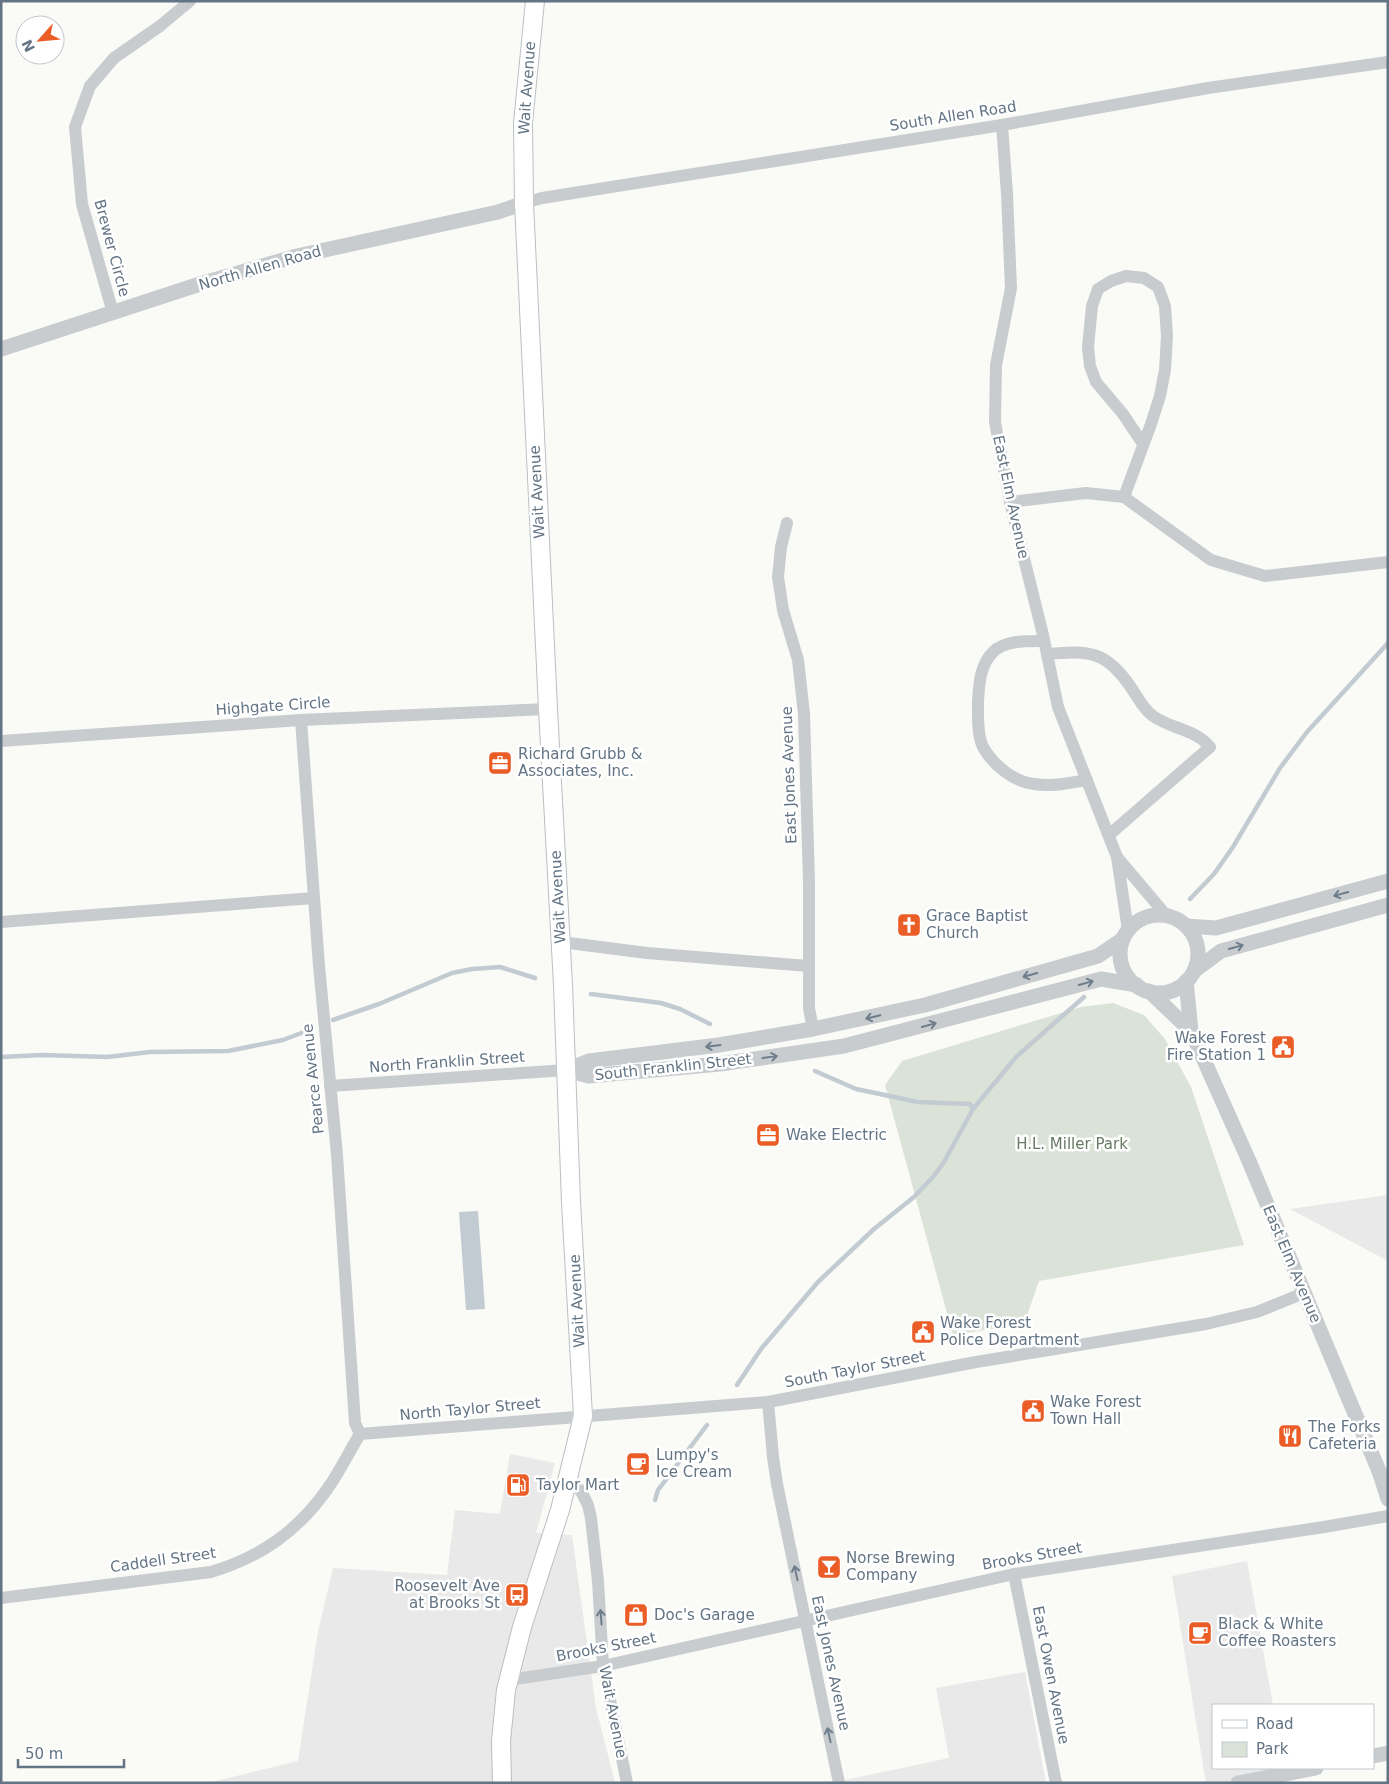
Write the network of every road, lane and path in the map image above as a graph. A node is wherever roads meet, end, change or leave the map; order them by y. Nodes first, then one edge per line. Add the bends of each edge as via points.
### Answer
1 (190, 1) edge
2 (535, 1) edge
3 (1388, 62) edge
4 (1002, 125) junction
5 (524, 203) junction
6 (114, 313) junction
7 (1, 349) edge
8 (1143, 444) junction
9 (1124, 497) junction
10 (1010, 502) junction
11 (788, 523) dead end
12 (1388, 562) edge
13 (1046, 648) junction
14 (548, 709) junction
15 (301, 720) junction
16 (1, 741) edge
17 (1087, 780) junction
18 (1109, 835) junction
19 (1117, 857) junction
20 (1388, 882) edge
21 (314, 898) junction
22 (1388, 905) edge
23 (1166, 915) junction
24 (1, 922) edge
25 (1186, 926) junction
26 (1126, 935) junction
27 (561, 942) junction
28 (808, 966) junction
29 (1190, 976) junction
30 (1143, 988) junction
31 (813, 1029) junction
32 (1191, 1030) junction
33 (566, 1070) junction
34 (330, 1086) junction
35 (1304, 1292) junction
36 (768, 1402) junction
37 (583, 1416) junction
38 (360, 1434) junction
39 (569, 1476) junction
40 (1388, 1499) edge
41 (1388, 1516) edge
42 (1014, 1574) junction
43 (1, 1598) edge
44 (806, 1620) junction
45 (603, 1666) junction
46 (508, 1680) junction
47 (1388, 1754) edge
48 (1374, 1756) edge
49 (1311, 1769) edge
50 (502, 1783) edge
51 (627, 1783) edge
52 (839, 1783) edge
53 (1056, 1783) edge
54 (1238, 1783) edge

1 - 6 street, Brewer Circle via 114,58 90,86 75,126 82,204
2 - 5 main road, Wait Avenue via 523,122
3 - 4 street, South Allen Road via 1208,88
4 - 5 street, South Allen Road
4 - 10 street, East Elm Avenue via 1011,288 996,365 995,422
5 - 6 street, North Allen Road via 498,212 297,256
5 - 14 main road, Wait Avenue
6 - 7 street, North Allen Road
8 - 8 street via 1160,396 1165,370 1165,306 1158,287 1144,278 1126,276 1098,289 1092,306 1088,347 1096,382 1129,421
8 - 9 street
9 - 10 street via 1086,493
9 - 12 street via 1211,560 1265,576
10 - 13 street, East Elm Avenue
11 - 28 street, East Jones Avenue via 781,547 778,577 783,610 798,660 804,714
13 - 17 street, East Elm Avenue via 1058,707
13 - 17 street via 1010,644 994,651 983,666 978,687 982,746 995,764 1032,784 1058,785
13 - 18 street via 1097,655 1112,663 1150,714 1199,737 1210,747
14 - 15 street, Highgate Circle
14 - 27 main road, Wait Avenue
15 - 16 street, Highgate Circle
15 - 21 street, Pearce Avenue
17 - 18 street, East Elm Avenue
18 - 19 street, East Elm Avenue
19 - 23 street, East Elm Avenue
19 - 26 street, East Elm Avenue
20 -> 25 street via 1216,928
21 - 24 street
21 - 34 street, Pearce Avenue
29 -> 22 street via 1221,951
23 - 25 street
23 - 26 street via 1144,917
25 - 29 street via 1197,945 1198,958
26 - 30 street via 1121,949 1122,962 1127,975
26 -> 31 street, South Franklin Street via 1098,956 925,1005
27 - 28 street via 647,954
27 - 33 main road, Wait Avenue
28 - 31 street, East Jones Avenue
29 - 30 street via 1175,989 1162,994
29 - 32 street, East Elm Avenue
30 - 32 street, East Elm Avenue
33 -> 30 street, South Franklin Street via 589,1076 720,1064 821,1050 891,1035 1101,979
31 -> 33 street, South Franklin Street via 719,1045 589,1060
32 - 35 street, East Elm Avenue
33 - 34 street, North Franklin Street
33 - 37 main road, Wait Avenue
34 - 38 street, Pearce Avenue via 355,1423
35 - 36 street, South Taylor Street via 1257,1312 1206,1324 966,1364
35 - 40 street, East Elm Avenue
36 - 37 street, South Taylor Street
44 -> 36 street, East Jones Avenue via 772,1457
37 - 38 street, North Taylor Street
37 - 39 main road, Wait Avenue
38 - 43 street, Caddell Street via 329,1487 305,1518 283,1538 236,1564 211,1572
45 -> 39 street, Wait Avenue via 591,1518 582,1493
39 - 46 main road
41 - 42 street, Brooks Street
42 - 44 street, Brooks Street
42 - 53 street, East Owen Avenue
44 - 45 street, Brooks Street
52 -> 44 street, East Jones Avenue
45 - 46 street, Brooks Street
45 - 51 street, Wait Avenue
46 - 50 main road via 501,1741
47 - 48 street
49 - 54 street

